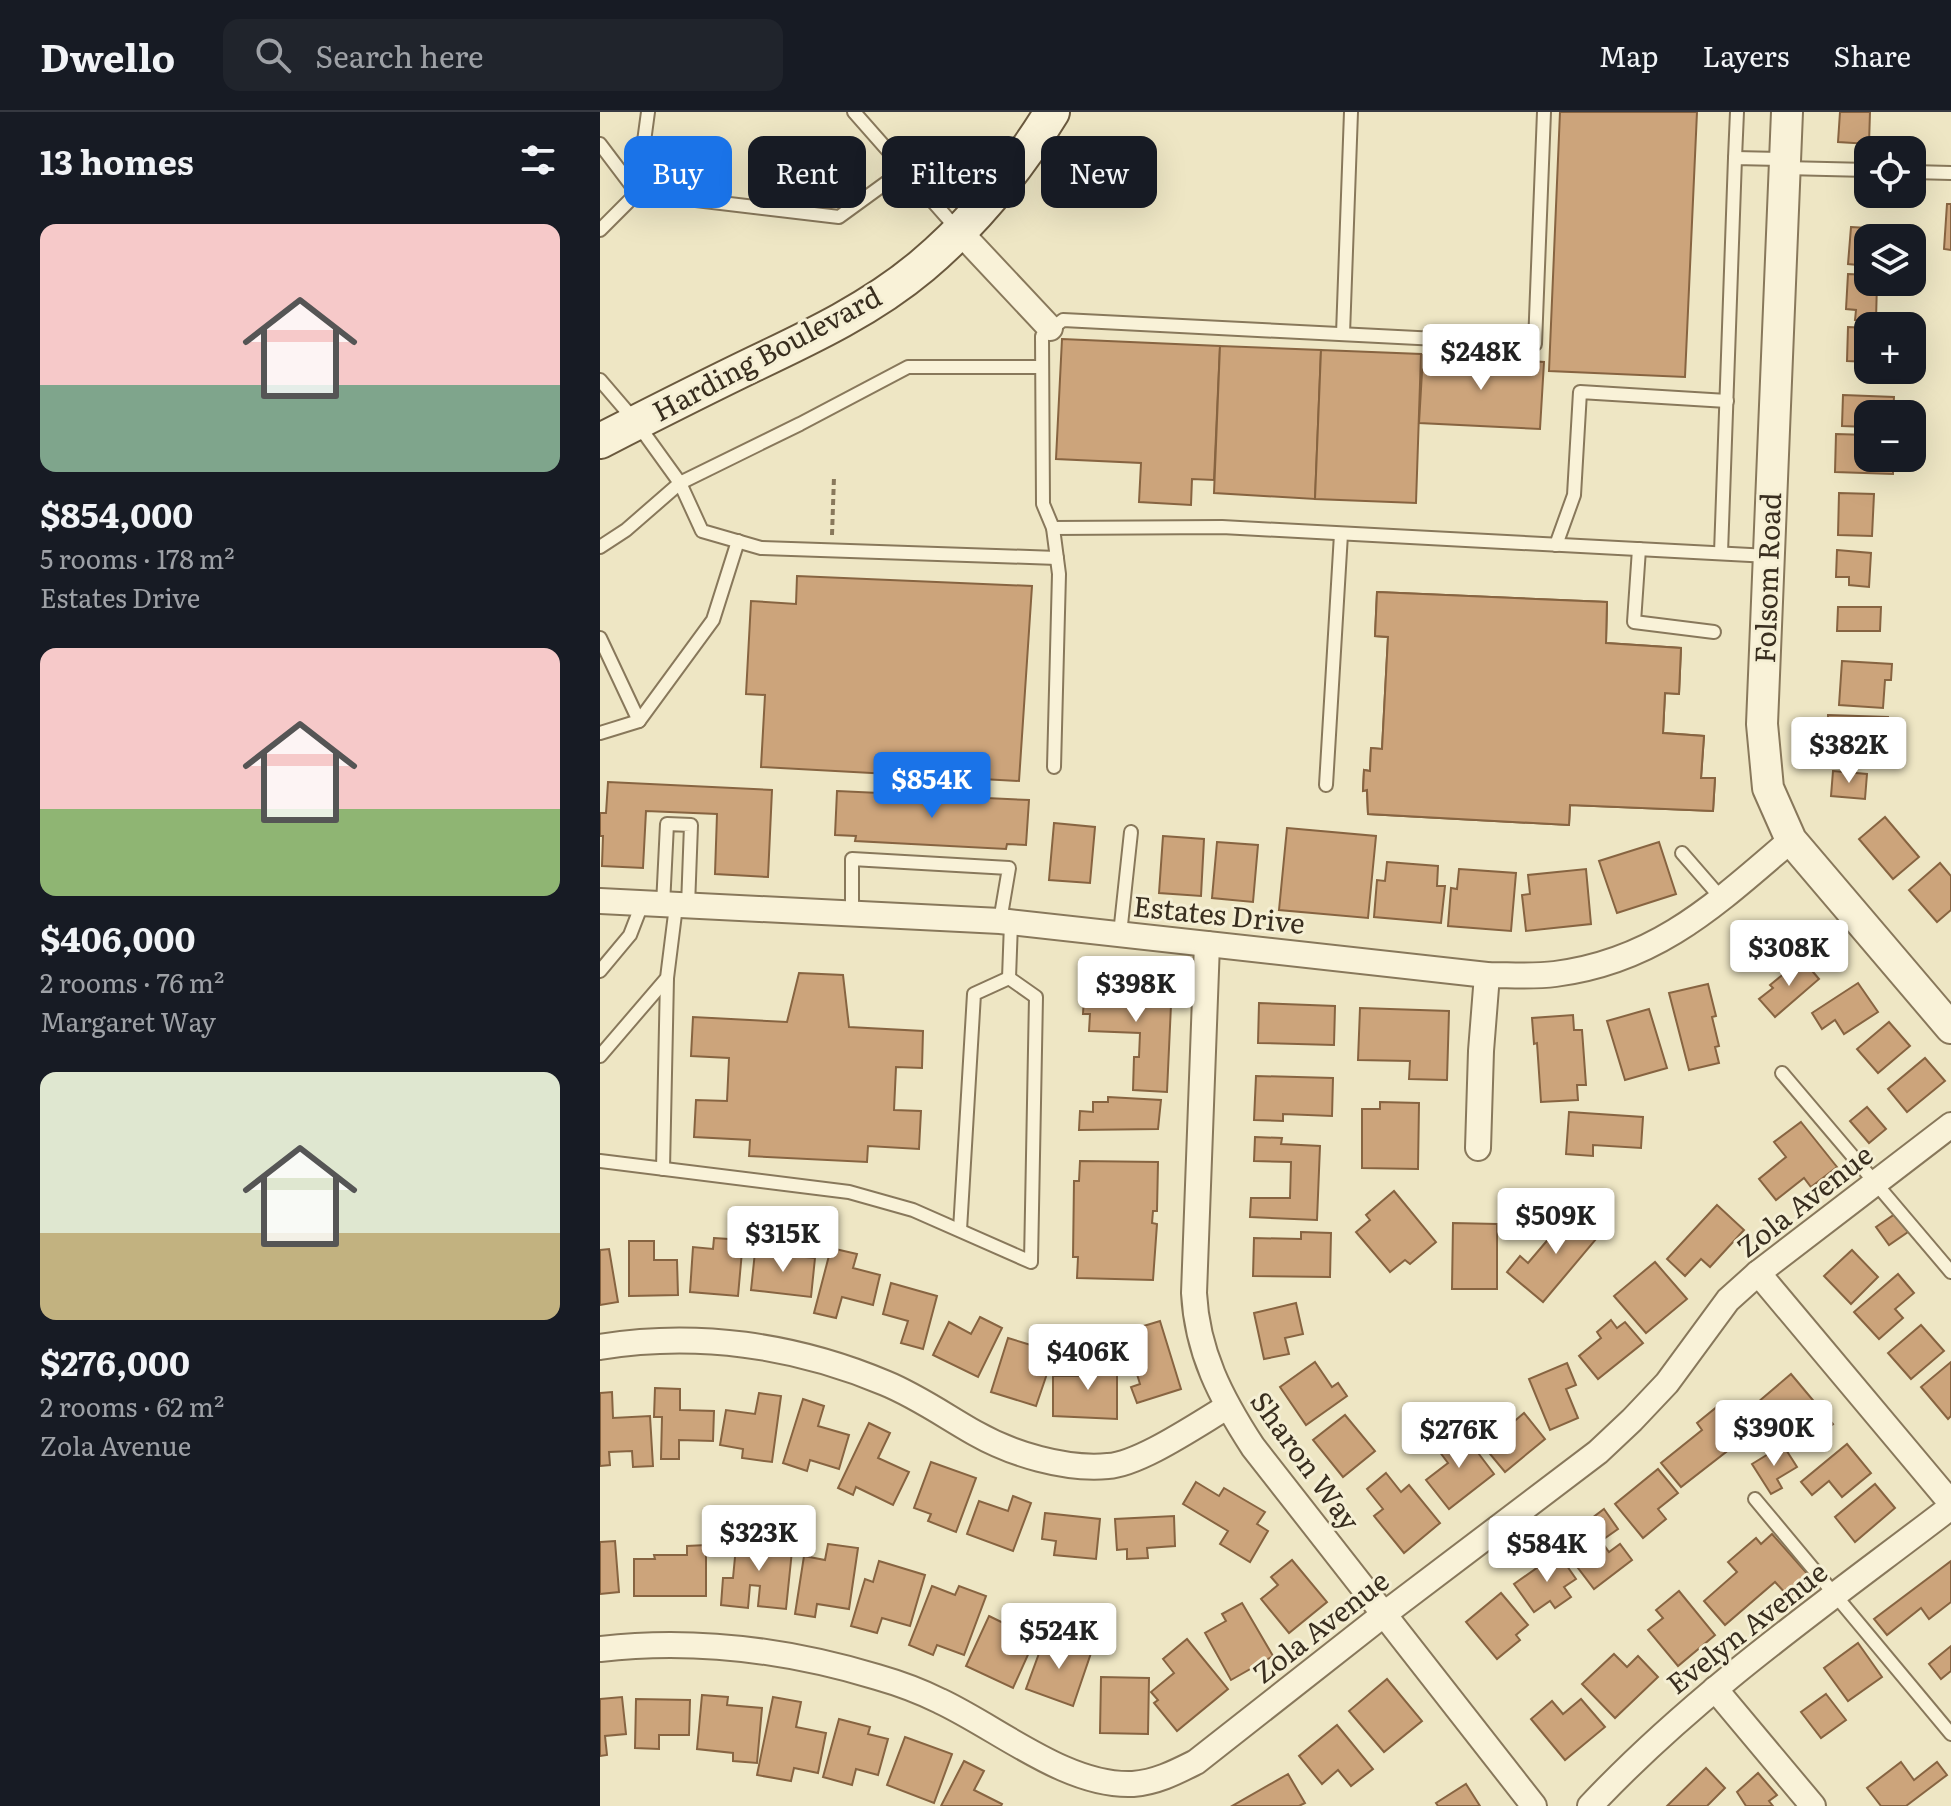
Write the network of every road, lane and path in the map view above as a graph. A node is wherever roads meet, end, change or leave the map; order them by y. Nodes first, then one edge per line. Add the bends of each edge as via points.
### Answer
1 (648, 112) edge
2 (854, 112) edge
3 (1052, 112) edge
4 (1351, 112) edge
5 (1544, 112) edge
6 (1737, 112) edge
7 (1787, 112) edge
8 (645, 136) edge
9 (882, 143) edge
10 (600, 144) edge
11 (1735, 158) junction
12 (1785, 163) junction
13 (1854, 169) edge
14 (1926, 172) edge
15 (1951, 173) edge
16 (624, 176) edge
17 (882, 186) edge
18 (732, 204) edge
19 (624, 206) edge
20 (939, 208) edge
21 (600, 230) edge
22 (959, 231) junction
23 (1050, 328) junction
24 (1343, 334) junction
25 (1042, 367) junction
26 (600, 380) edge
27 (1727, 401) junction
28 (636, 422) junction
29 (600, 441) edge
30 (834, 477) dead end
31 (680, 483) junction
32 (1053, 528) junction
33 (1341, 534) junction
34 (738, 541) junction
35 (1556, 545) junction
36 (600, 547) edge
37 (831, 549) junction
38 (1639, 549) junction
39 (1721, 553) junction
40 (1769, 556) junction
41 (1057, 558) junction
42 (1714, 632) dead end
43 (600, 638) edge
44 (639, 721) junction
45 (600, 733) edge
46 (1054, 767) dead end
47 (1326, 785) dead end
48 (1131, 832) dead end
49 (1791, 840) junction
50 (1682, 853) dead end
51 (1722, 899) junction
52 (600, 901) edge
53 (667, 905) junction
54 (852, 914) junction
55 (1006, 922) junction
56 (1120, 934) junction
57 (1207, 944) junction
58 (600, 971) edge
59 (1487, 975) junction
60 (667, 978) junction
61 (1009, 978) junction
62 (1951, 1028) edge
63 (600, 1056) edge
64 (1782, 1073) dead end
65 (1951, 1125) edge
66 (1478, 1148) dead end
67 (600, 1161) edge
68 (663, 1169) junction
69 (1876, 1183) junction
70 (960, 1230) junction
71 (1951, 1272) edge
72 (1758, 1273) junction
73 (600, 1347) edge
74 (1227, 1407) junction
75 (1755, 1499) dead end
76 (1951, 1505) edge
77 (1837, 1595) junction
78 (1383, 1615) junction
79 (600, 1649) edge
80 (1715, 1689) junction
81 (1951, 1734) edge
82 (1534, 1806) edge
83 (1590, 1806) edge
84 (1813, 1806) edge

1 - 8 lane
2 - 9 lane
3 - 22 main road, Harding Boulevard via 1022,160
4 - 24 lane
5 - 24 lane via 1535,344
6 - 11 lane
7 - 12 street, Folsom Road
10 - 16 lane
11 - 12 lane
11 - 27 lane
12 - 13 lane
12 - 40 street, Folsom Road
14 - 15 lane
17 - 18 lane via 839,217
19 - 21 lane
20 - 22 lane
22 - 23 street
22 - 28 main road, Harding Boulevard via 876,300
23 - 24 lane via 1063,320
23 - 25 lane via 1042,336
25 - 31 lane via 908,367
25 - 32 lane via 1043,504
26 - 28 lane
27 - 35 lane via 1580,392 1574,495
27 - 39 lane
28 - 29 main road, Harding Boulevard
28 - 31 lane
30 - 37 path
31 - 34 lane via 702,531
31 - 36 lane
32 - 33 lane via 1222,527
32 - 41 lane
33 - 35 lane
33 - 47 lane
34 - 37 lane via 761,548
34 - 44 lane via 713,620
35 - 38 lane
37 - 41 lane
38 - 39 lane
38 - 42 lane via 1634,622
39 - 40 lane
40 - 49 street, Folsom Road via 1763,756 1768,788
41 - 46 lane
43 - 44 lane
44 - 45 lane
48 - 56 lane
49 - 51 street, Estates Drive
49 - 62 street, Folsom Road
50 - 51 lane
51 - 59 street, Estates Drive via 1653,945 1619,960 1553,974
52 - 53 street, Estates Drive
53 - 53 lane via 691,825 667,824
53 - 54 street, Estates Drive
53 - 58 lane via 630,935
53 - 60 lane
54 - 55 street, Estates Drive
54 - 55 lane via 852,859 1009,868
55 - 56 street, Estates Drive
55 - 61 lane
56 - 57 street, Estates Drive
57 - 59 street, Estates Drive
57 - 74 street, Sharon Way via 1194,1293 1208,1367
59 - 66 street
60 - 63 lane
60 - 68 lane
61 - 70 lane via 974,994
61 - 70 lane via 1036,997 1031,1262
64 - 69 lane
65 - 69 street, Zola Avenue
67 - 68 lane
68 - 70 lane via 849,1192
69 - 71 lane
69 - 72 street, Zola Avenue
72 - 76 street
72 - 78 street, Zola Avenue via 1728,1300 1667,1383 1598,1452
73 - 74 street via 726,1341 774,1348 885,1383 1000,1445 1083,1467 1112,1466 1142,1455
74 - 78 street, Sharon Way
75 - 77 lane
76 - 77 street, Evelyn Avenue
77 - 80 street, Evelyn Avenue
77 - 81 lane
78 - 79 street, Zola Avenue via 1196,1762 1164,1778 1133,1784 1067,1769 939,1700 819,1661 694,1644
78 - 82 street, Sharon Way
80 - 83 street, Evelyn Avenue
80 - 84 street

